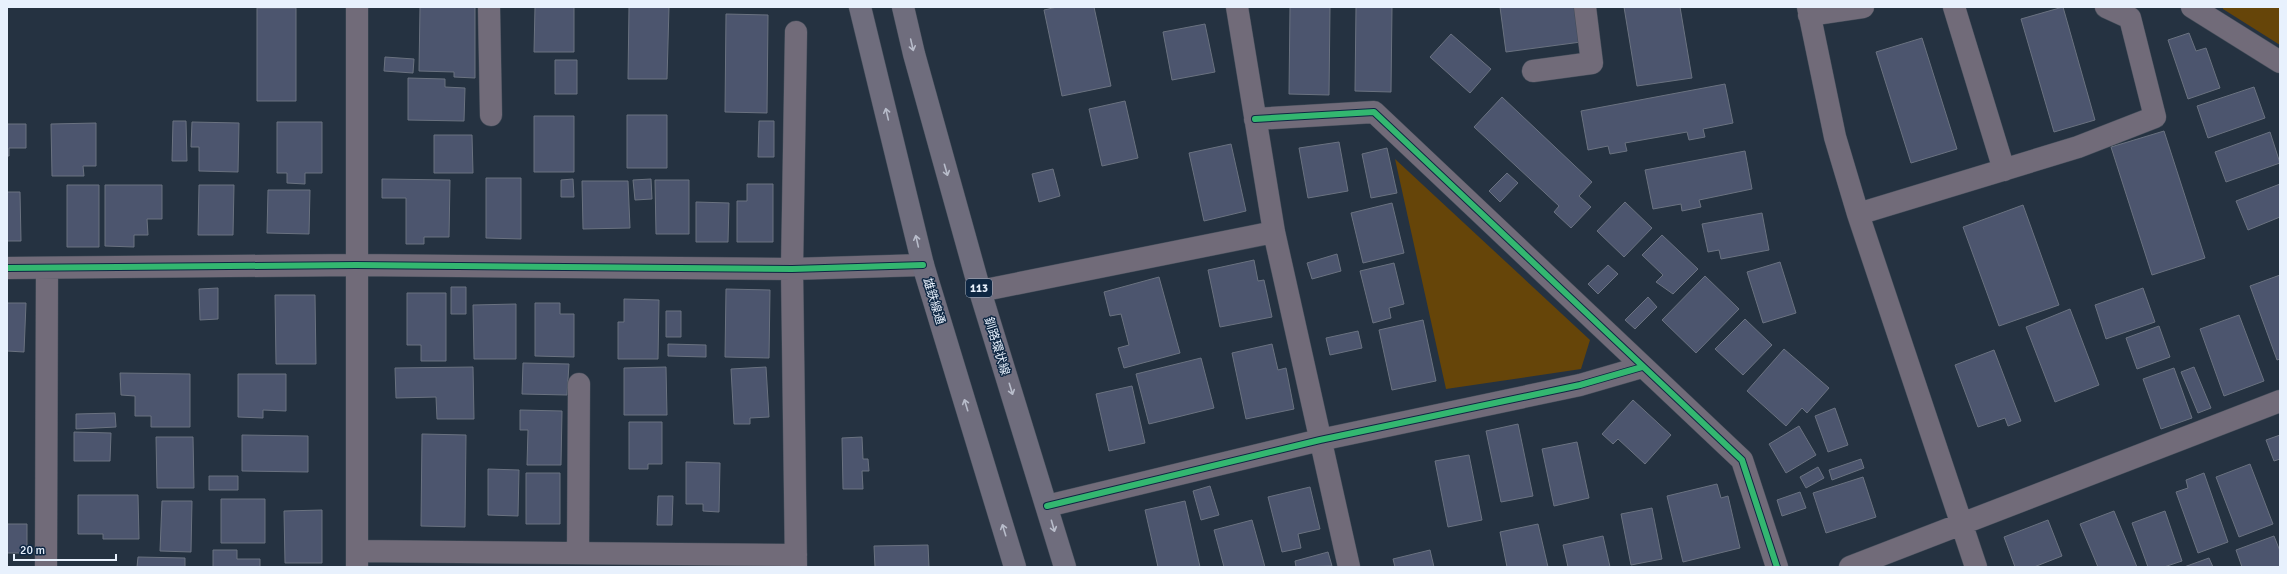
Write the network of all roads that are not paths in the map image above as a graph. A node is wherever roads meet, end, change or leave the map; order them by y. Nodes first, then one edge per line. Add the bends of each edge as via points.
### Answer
1 (357, 7) edge
2 (489, 7) edge
3 (860, 7) edge
4 (903, 7) edge
5 (1237, 7) edge
6 (1585, 7) edge
7 (1864, 7) edge
8 (1954, 7) edge
9 (2106, 7) edge
10 (2192, 7) edge
11 (1808, 11) edge
12 (796, 32) dead end
13 (2280, 62) edge
14 (1533, 71) dead end
15 (491, 115) dead end
16 (1255, 119) junction
17 (2004, 170) junction
18 (1858, 214) junction
19 (1274, 232) junction
20 (356, 265) junction
21 (923, 266) junction
22 (7, 268) edge
23 (47, 268) junction
24 (792, 269) junction
25 (980, 291) junction
26 (1642, 367) junction
27 (580, 384) dead end
28 (2280, 401) edge
29 (1320, 440) junction
30 (1047, 506) junction
31 (1962, 523) junction
32 (578, 553) junction
33 (357, 559) edge
34 (796, 561) edge
35 (46, 567) edge
36 (1015, 567) edge
37 (1064, 567) edge
38 (1349, 567) edge
39 (1777, 567) edge
40 (1850, 567) edge
41 (1976, 567) edge

1 - 20 street
2 - 15 street
21 -> 3 main road, 雄鉄線通
4 -> 25 main road, 釧路環状線 / 113
5 - 16 street
6 - 14 street via 1592,63
7 - 11 street
8 - 17 street
9 - 17 street via 2130,18 2155,117 2078,147
10 - 13 street
11 - 18 street via 1835,137
12 - 24 street
16 - 19 street
16 - 26 street via 1374,112
17 - 18 street
18 - 31 street
19 - 25 street
19 - 29 street
20 - 23 street
20 - 24 street
20 - 33 street
21 - 24 street
36 -> 21 main road, 雄鉄線通
22 - 23 street
23 - 35 street
24 - 34 street
25 -> 30 main road, 釧路環状線 / 113
26 - 29 street via 1580,385
26 - 39 street via 1742,460
27 - 32 street
28 - 31 street
29 - 30 street
29 - 38 street
30 -> 37 main road, 釧路環状線 / 113
31 - 40 street
31 - 41 street
32 - 33 street
32 - 34 street

